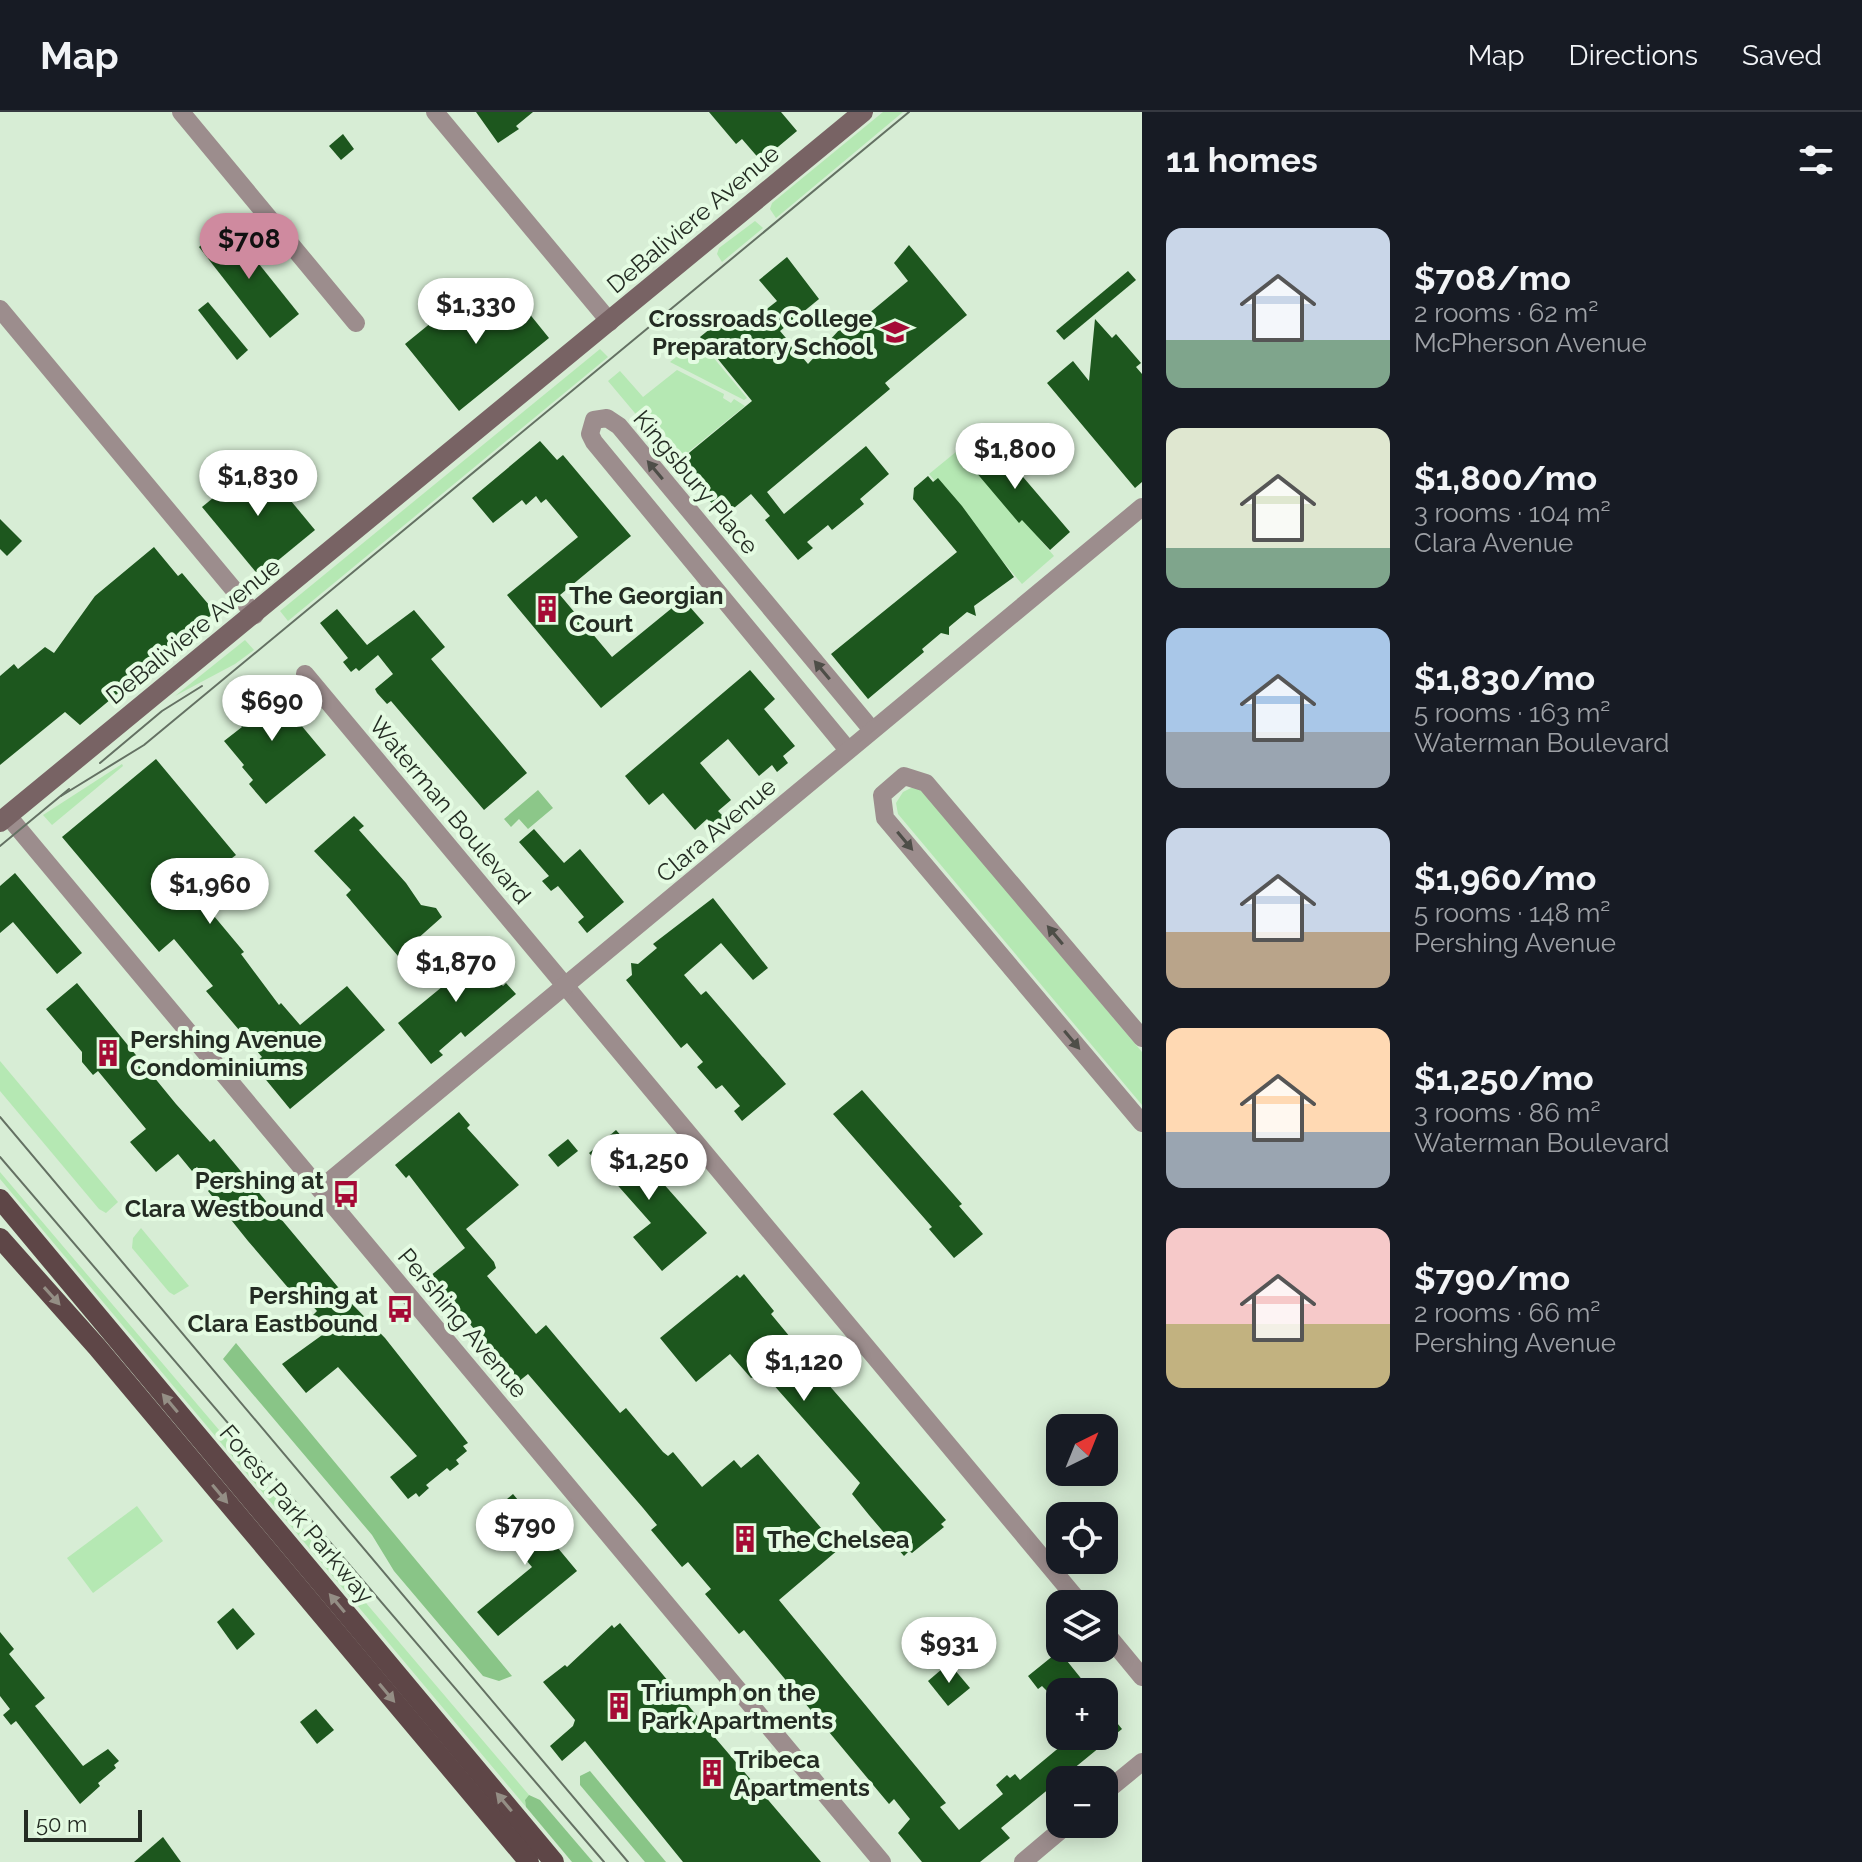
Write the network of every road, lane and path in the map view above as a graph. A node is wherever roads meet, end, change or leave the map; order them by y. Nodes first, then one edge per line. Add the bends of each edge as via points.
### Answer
1 (181, 112) edge
2 (435, 112) edge
3 (863, 112) edge
4 (0, 309) edge
5 (610, 322) junction
6 (356, 323) dead end
7 (1142, 507) edge
8 (255, 615) junction
9 (305, 674) dead end
10 (872, 730) junction
11 (848, 750) junction
12 (4, 819) edge
13 (566, 987) junction
14 (1142, 1038) edge
15 (1142, 1123) edge
16 (320, 1189) junction
17 (0, 1199) edge
18 (0, 1238) edge
19 (1069, 1590) edge
20 (1118, 1648) edge
21 (1142, 1677) edge
22 (1142, 1762) edge
23 (1118, 1782) edge
24 (1051, 1838) edge
25 (529, 1862) edge
26 (554, 1862) edge
27 (882, 1862) edge
28 (1023, 1862) edge

1 - 6 street
2 - 5 street
3 - 5 main road, DeBaliviere Avenue
4 - 8 street
5 - 8 main road, DeBaliviere Avenue
7 - 10 street, Clara Avenue
8 - 12 main road, DeBaliviere Avenue
9 - 13 street, Waterman Boulevard
10 - 11 street, Clara Avenue
10 -> 11 street, Kingsbury Place via 619,426 607,418 594,420 594,442
11 - 13 street, Clara Avenue
12 - 16 street, Pershing Avenue
13 - 16 street, Clara Avenue
13 - 19 street, Waterman Boulevard
14 -> 15 street via 926,783 904,776 882,795 885,818
16 - 27 street, Pershing Avenue
26 -> 17 main road, Forest Park Parkway
18 -> 25 main road, Forest Park Parkway
20 - 21 street
22 - 23 street
24 - 28 street

